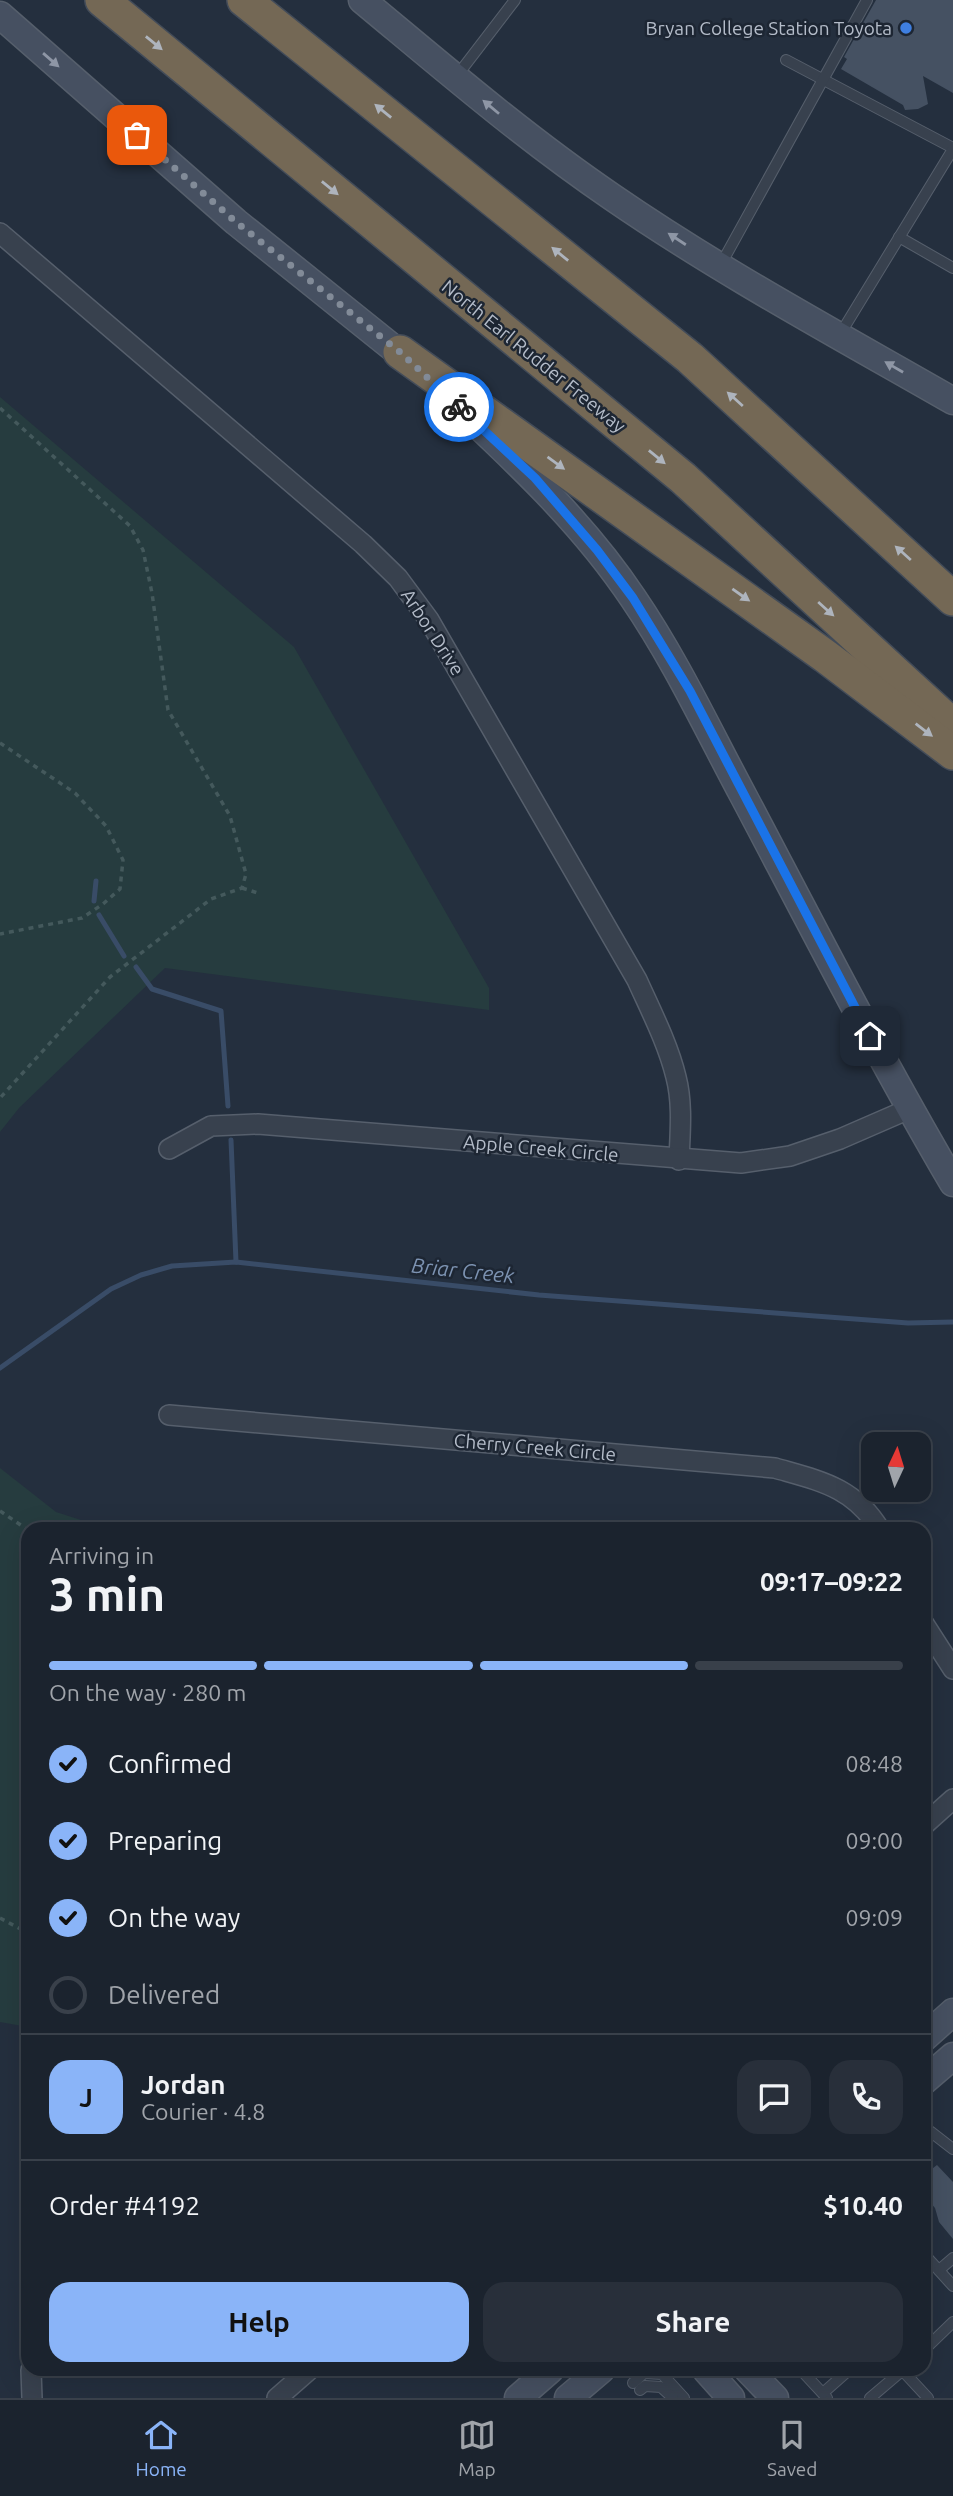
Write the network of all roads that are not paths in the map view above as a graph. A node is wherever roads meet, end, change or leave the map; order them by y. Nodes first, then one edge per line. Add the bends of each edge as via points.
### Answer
1 (102, 0) edge
2 (244, 0) edge
3 (362, 0) edge
4 (515, 0) edge
5 (867, 0) edge
6 (0, 15) edge
7 (786, 60) dead end
8 (456, 78) junction
9 (823, 80) junction
10 (953, 148) edge
11 (0, 233) edge
12 (899, 237) junction
13 (720, 267) junction
14 (953, 268) edge
15 (839, 336) junction
16 (400, 352) junction
17 (953, 401) edge
18 (953, 599) edge
19 (953, 726) edge
20 (953, 753) edge
21 (909, 1109) junction
22 (169, 1149) dead end
23 (679, 1160) junction
24 (953, 1183) edge
25 (169, 1415) dead end
26 (874, 1522) edge
27 (931, 1635) edge
28 (953, 1670) edge
29 (953, 1799) edge
30 (931, 1819) edge
31 (953, 2012) edge
32 (931, 2032) edge
33 (953, 2056) edge
34 (931, 2075) edge
35 (931, 2132) edge
36 (953, 2149) edge
37 (953, 2258) edge
38 (931, 2261) edge
39 (939, 2270) junction
40 (953, 2286) edge
41 (953, 2322) edge
42 (931, 2343) edge
43 (31, 2376) edge
44 (302, 2376) edge
45 (543, 2376) edge
46 (594, 2376) edge
47 (642, 2376) edge
48 (664, 2376) edge
49 (711, 2376) edge
50 (754, 2376) edge
51 (807, 2376) edge
52 (840, 2376) edge
53 (896, 2376) edge
54 (908, 2376) edge
55 (825, 2396) edge
56 (32, 2398) edge
57 (277, 2398) edge
58 (518, 2398) edge
59 (568, 2398) edge
60 (673, 2398) edge
61 (684, 2398) edge
62 (731, 2398) edge
63 (775, 2398) edge
64 (870, 2398) edge
65 (928, 2398) edge

1 -> 19 highway, North Earl Rudder Freeway via 683,478
18 -> 2 highway via 690,358
3 - 8 main road
4 - 8 lane
5 - 9 lane
6 -> 16 main road via 236,222
7 - 9 lane
13 -> 8 main road via 519,131
9 - 10 lane
9 - 13 lane
10 - 12 lane
11 - 23 street, Arbor Drive via 363,544 398,578 429,620 637,980 676,1078 681,1118
12 - 14 lane
12 - 15 lane
13 - 15 main road
17 -> 15 main road
16 -> 20 highway
16 - 21 main road via 535,478 633,598 690,691
21 - 23 street, Apple Creek Circle via 790,1156 741,1163
21 - 24 main road
22 - 23 street, Apple Creek Circle via 211,1126 258,1124
25 - 26 street, Cherry Creek Circle via 775,1468 855,1497
27 - 28 street
29 - 30 street
31 - 32 main road
33 - 34 main road
35 - 36 lane
37 - 39 lane
38 - 39 lane
39 - 40 lane
41 - 42 lane
43 - 56 street
44 - 57 street
45 - 58 main road
46 - 59 main road
47 - 60 lane via 636,2386 661,2387
48 - 61 lane
49 - 62 main road
50 - 63 main road
51 - 55 lane
52 - 55 lane
53 - 64 lane
54 - 65 lane

